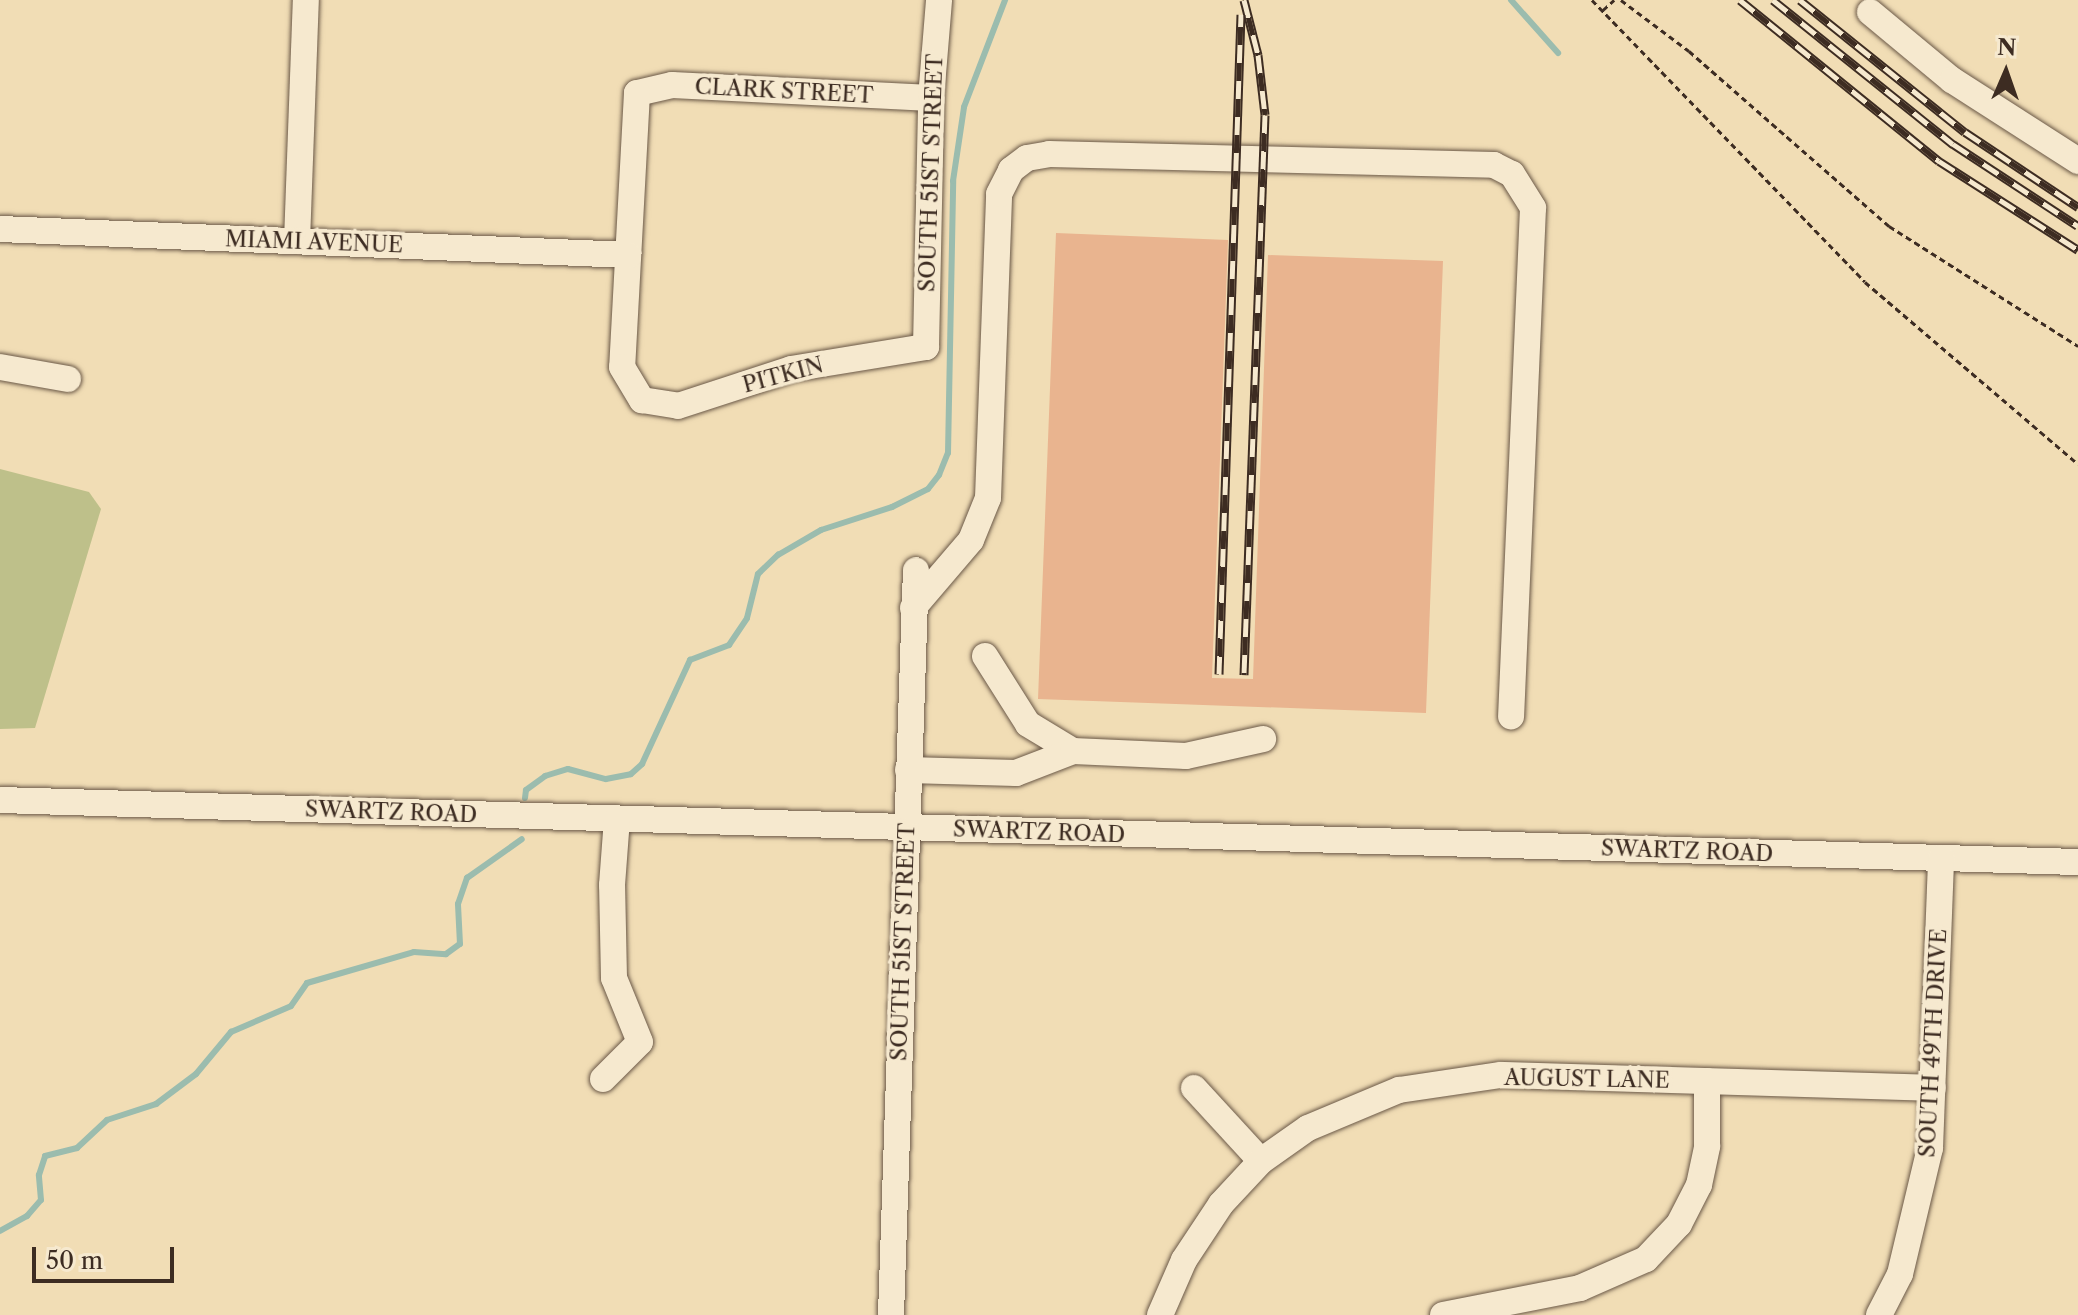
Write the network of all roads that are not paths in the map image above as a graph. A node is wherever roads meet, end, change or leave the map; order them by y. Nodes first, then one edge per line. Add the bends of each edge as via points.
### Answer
1 (306, 0) edge
2 (939, 0) edge
3 (1870, 12) dead end
4 (931, 98) junction
5 (2078, 161) edge
6 (0, 229) edge
7 (297, 241) junction
8 (628, 255) junction
9 (926, 347) joint
10 (0, 367) edge
11 (68, 379) dead end
12 (916, 570) dead end
13 (913, 608) junction
14 (985, 656) dead end
15 (1511, 717) dead end
16 (1263, 739) dead end
17 (1073, 751) junction
18 (908, 770) junction
19 (0, 800) edge
20 (617, 819) junction
21 (906, 828) junction
22 (1941, 858) junction
23 (2078, 862) edge
24 (603, 1079) dead end
25 (1707, 1081) junction
26 (1194, 1088) dead end
27 (1933, 1088) junction
28 (1261, 1161) junction
29 (891, 1315) edge
30 (1160, 1315) edge
31 (1443, 1315) edge
32 (1879, 1315) edge

1 - 7 street
2 - 4 street, SOUTH 51ST STREET
3 - 5 street via 1952,80
4 - 8 street, CLARK STREET via 672,85 637,93
4 - 9 street, SOUTH 51ST STREET
6 - 7 street, MIAMI AVENUE
7 - 8 street, MIAMI AVENUE
8 - 9 street, PITKIN via 622,367 642,400 678,406 791,369
10 - 11 street
12 - 13 street, SOUTH 51ST STREET
13 - 15 street via 971,540 988,498 999,194 1011,170 1027,158 1049,154 1494,165 1512,174 1533,208
13 - 18 street, SOUTH 51ST STREET
14 - 17 street via 1028,724
16 - 17 street via 1186,756
17 - 18 street via 1016,773
18 - 21 street, SOUTH 51ST STREET
19 - 20 street, SWARTZ ROAD
20 - 21 street, SWARTZ ROAD
20 - 24 street via 614,978 640,1042
21 - 22 street, SWARTZ ROAD
21 - 29 street, SOUTH 51ST STREET
22 - 23 street, SWARTZ ROAD
22 - 27 street, SOUTH 49TH DRIVE
25 - 27 street, AUGUST LANE
25 - 28 street, AUGUST LANE via 1501,1075 1399,1090 1308,1128
25 - 31 street via 1707,1146 1699,1185 1679,1224 1646,1259 1580,1288
26 - 28 street
27 - 32 street, SOUTH 49TH DRIVE via 1919,1212 1900,1274
28 - 30 street, AUGUST LANE via 1213,1215 1184,1260

